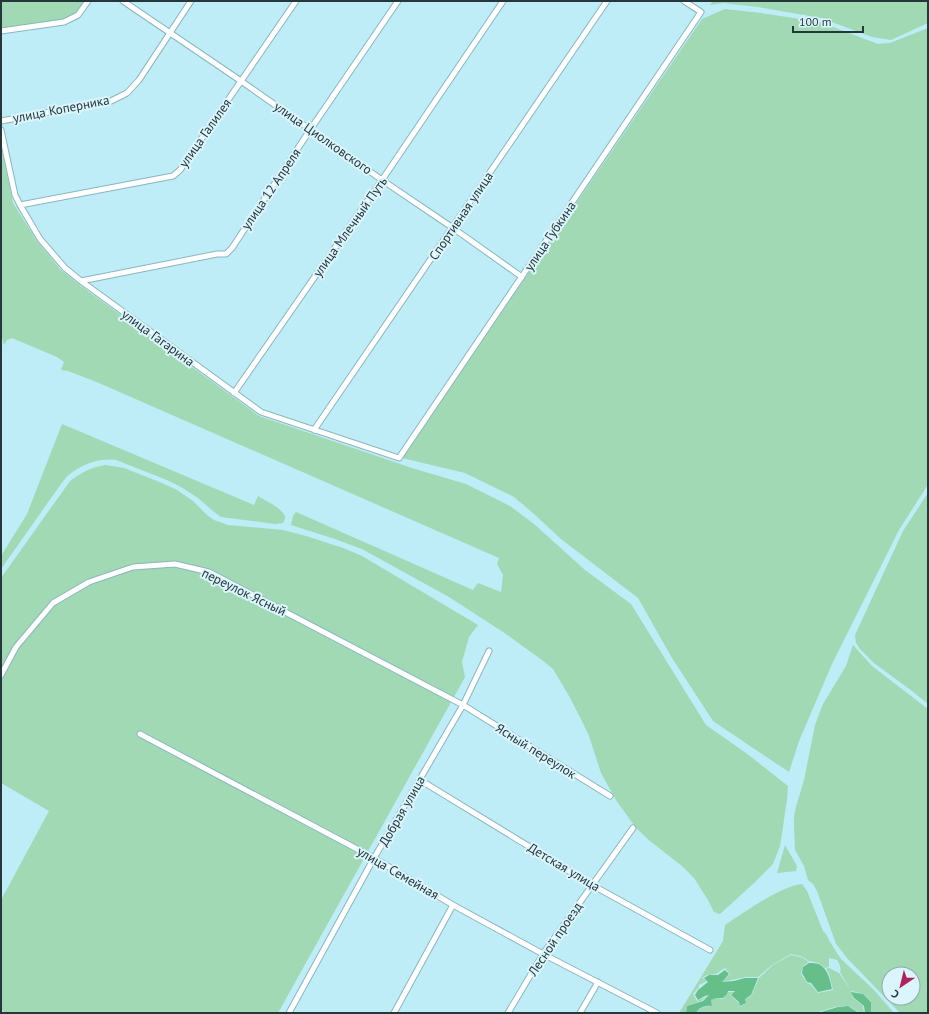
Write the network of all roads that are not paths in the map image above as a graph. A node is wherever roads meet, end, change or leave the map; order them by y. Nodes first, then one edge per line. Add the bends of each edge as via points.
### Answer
1 (88, 1) edge
2 (123, 1) edge
3 (191, 1) edge
4 (296, 1) edge
5 (398, 1) edge
6 (504, 1) edge
7 (607, 1) edge
8 (684, 1) edge
9 (1, 32) edge
10 (170, 32) junction
11 (241, 81) junction
12 (1, 121) edge
13 (1, 130) edge
14 (310, 130) junction
15 (382, 180) junction
16 (20, 205) junction
17 (453, 228) junction
18 (522, 277) junction
19 (81, 282) junction
20 (234, 393) junction
21 (314, 430) junction
22 (399, 458) joint
23 (489, 651) dead end
24 (1, 675) edge
25 (463, 705) junction
26 (140, 734) dead end
27 (420, 780) junction
28 (610, 796) dead end
29 (633, 828) dead end
30 (374, 858) junction
31 (592, 885) junction
32 (453, 905) junction
33 (710, 950) dead end
34 (543, 954) junction
35 (598, 982) junction
36 (289, 1013) edge
37 (394, 1013) edge
38 (508, 1013) edge
39 (580, 1013) edge
40 (657, 1013) edge

1 - 9 street via 78,15 64,22
2 - 10 street, улица Циолковского
3 - 10 street, улица Коперника
4 - 11 street, улица Галилея
5 - 14 street, улица 12 Апреля
6 - 15 street, улица Млечный Путь
7 - 17 street, Спортивная улица
8 - 18 street, улица Губкина via 701,12
10 - 11 street, улица Циолковского
10 - 12 street, улица Коперника via 139,80 127,92 111,101
11 - 14 street, улица Циолковского
11 - 16 street, улица Галилея via 180,170 173,176
13 - 16 street, улица Гагарина via 15,195
14 - 15 street, улица Циолковского
14 - 19 street, улица 12 Апреля via 226,254
15 - 17 street, улица Циолковского
15 - 20 street, улица Млечный Путь
16 - 19 street, улица Гагарина via 40,239 64,268
17 - 18 street, улица Циолковского
17 - 21 street, Спортивная улица
18 - 22 street, улица Губкина
19 - 20 street, улица Гагарина
20 - 21 street, улица Гагарина via 261,412
21 - 22 street, улица Гагарина
23 - 25 street, Добрая улица
24 - 25 street, переулок Ясный via 16,647 53,603 88,582 133,567 175,564 209,572
25 - 27 street, Добрая улица
25 - 28 street, Ясный переулок
26 - 30 street, улица Семейная
27 - 30 street, Добрая улица
27 - 31 street, Детская улица
29 - 31 street, Лесной проезд
30 - 32 street, улица Семейная
30 - 36 street, Добрая улица
31 - 33 street, Детская улица
31 - 34 street, Лесной проезд
32 - 34 street, улица Семейная
32 - 37 street
34 - 35 street, улица Семейная
34 - 38 street, Лесной проезд
35 - 39 street
35 - 40 street, улица Семейная

